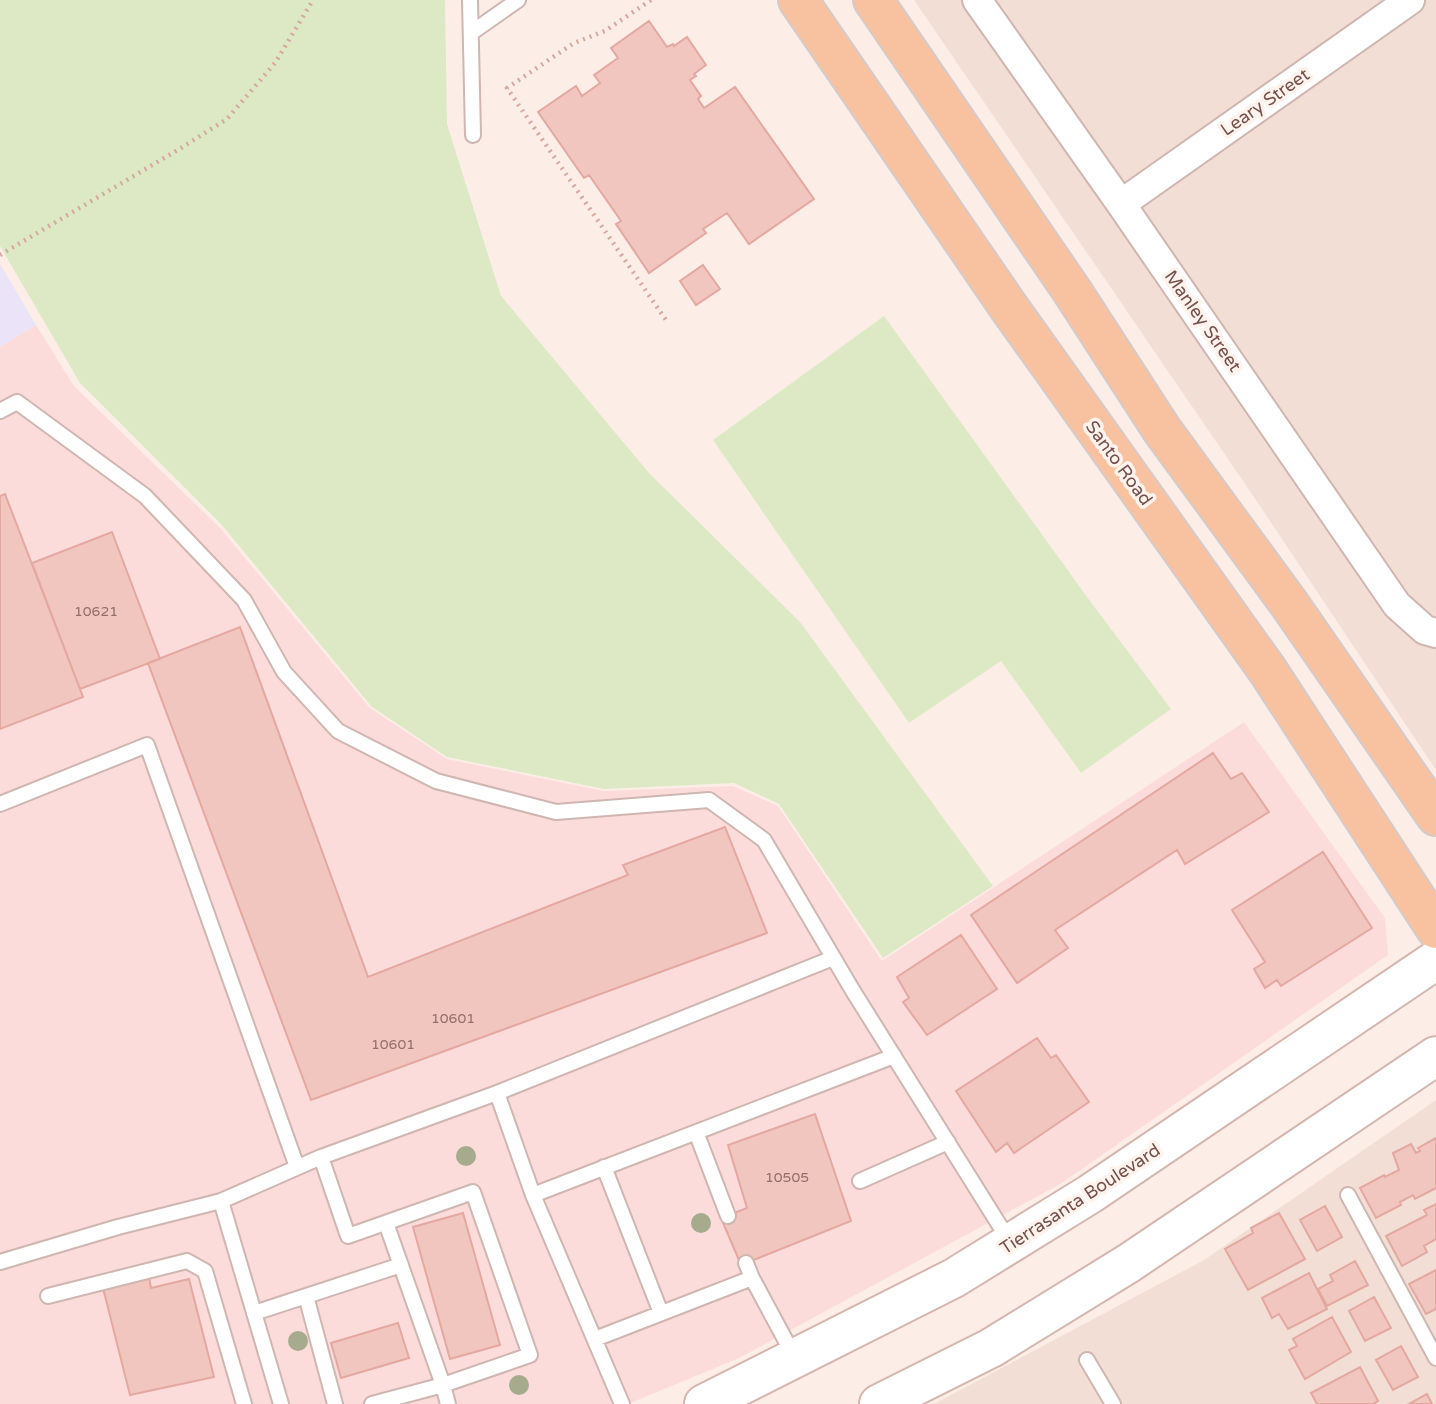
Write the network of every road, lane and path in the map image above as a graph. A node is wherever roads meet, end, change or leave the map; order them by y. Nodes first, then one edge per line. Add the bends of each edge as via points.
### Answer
1 (313, 0) edge
2 (470, 0) edge
3 (518, 0) edge
4 (651, 0) edge
5 (798, 0) edge
6 (873, 0) edge
7 (977, 0) edge
8 (1410, 0) edge
9 (471, 33) junction
10 (473, 135) dead end
11 (1121, 204) junction
12 (0, 255) edge
13 (668, 323) dead end
14 (0, 411) edge
15 (1436, 633) edge
16 (0, 804) edge
17 (1436, 816) edge
18 (1436, 929) edge
19 (833, 958) junction
20 (1436, 960) edge
21 (894, 1056) junction
22 (1436, 1056) edge
23 (497, 1093) junction
24 (696, 1132) junction
25 (948, 1142) junction
26 (320, 1157) junction
27 (297, 1167) junction
28 (604, 1167) junction
29 (860, 1181) dead end
30 (533, 1195) junction
31 (1348, 1195) dead end
32 (221, 1200) junction
33 (728, 1216) dead end
34 (386, 1223) junction
35 (1010, 1243) junction
36 (0, 1262) edge
37 (746, 1263) dead end
38 (401, 1265) junction
39 (752, 1278) junction
40 (48, 1296) dead end
41 (306, 1296) junction
42 (254, 1313) junction
43 (662, 1313) junction
44 (595, 1339) junction
45 (1436, 1358) edge
46 (795, 1359) junction
47 (1087, 1360) dead end
48 (443, 1385) junction
49 (244, 1404) edge
50 (281, 1404) edge
51 (335, 1404) edge
52 (372, 1404) edge
53 (448, 1404) edge
54 (622, 1404) edge
55 (704, 1404) edge
56 (879, 1404) edge
57 (1112, 1404) edge

1 - 12 path via 275,63 227,118
2 - 9 lane
3 - 9 lane
4 - 13 path via 605,32 574,43 507,89
5 - 18 main road, Santo Road via 1033,342 1268,671
6 - 17 main road via 1162,430
7 - 11 street, Manley Street
8 - 11 street, Leary Street
9 - 10 lane
11 - 15 street, Manley Street via 1397,605 1425,630
14 - 19 lane via 17,402 145,496 244,600 284,672 338,731 436,781 556,812 709,800 764,840
16 - 27 lane via 148,745
19 - 21 lane
19 - 23 lane
20 - 35 main road, Tierrasanta Boulevard via 1155,1151
21 - 24 lane
21 - 25 lane
22 - 56 main road via 1129,1263 991,1348
23 - 26 lane
23 - 30 lane
24 - 28 lane
24 - 33 lane
25 - 29 lane
25 - 35 lane
26 - 27 lane
26 - 34 lane via 348,1236
27 - 32 lane
28 - 30 lane
28 - 43 lane
30 - 44 lane
31 - 45 lane
32 - 36 lane
32 - 42 lane
34 - 38 lane
34 - 48 lane via 473,1192 530,1354
35 - 46 main road, Tierrasanta Boulevard via 954,1278
37 - 39 lane
38 - 41 lane
38 - 48 lane
39 - 43 lane
39 - 46 lane
40 - 49 lane via 187,1261 205,1271
41 - 42 lane
41 - 51 lane
42 - 50 lane
43 - 44 lane
44 - 54 lane
46 - 55 main road, Tierrasanta Boulevard
47 - 57 lane
48 - 52 lane
48 - 53 lane

